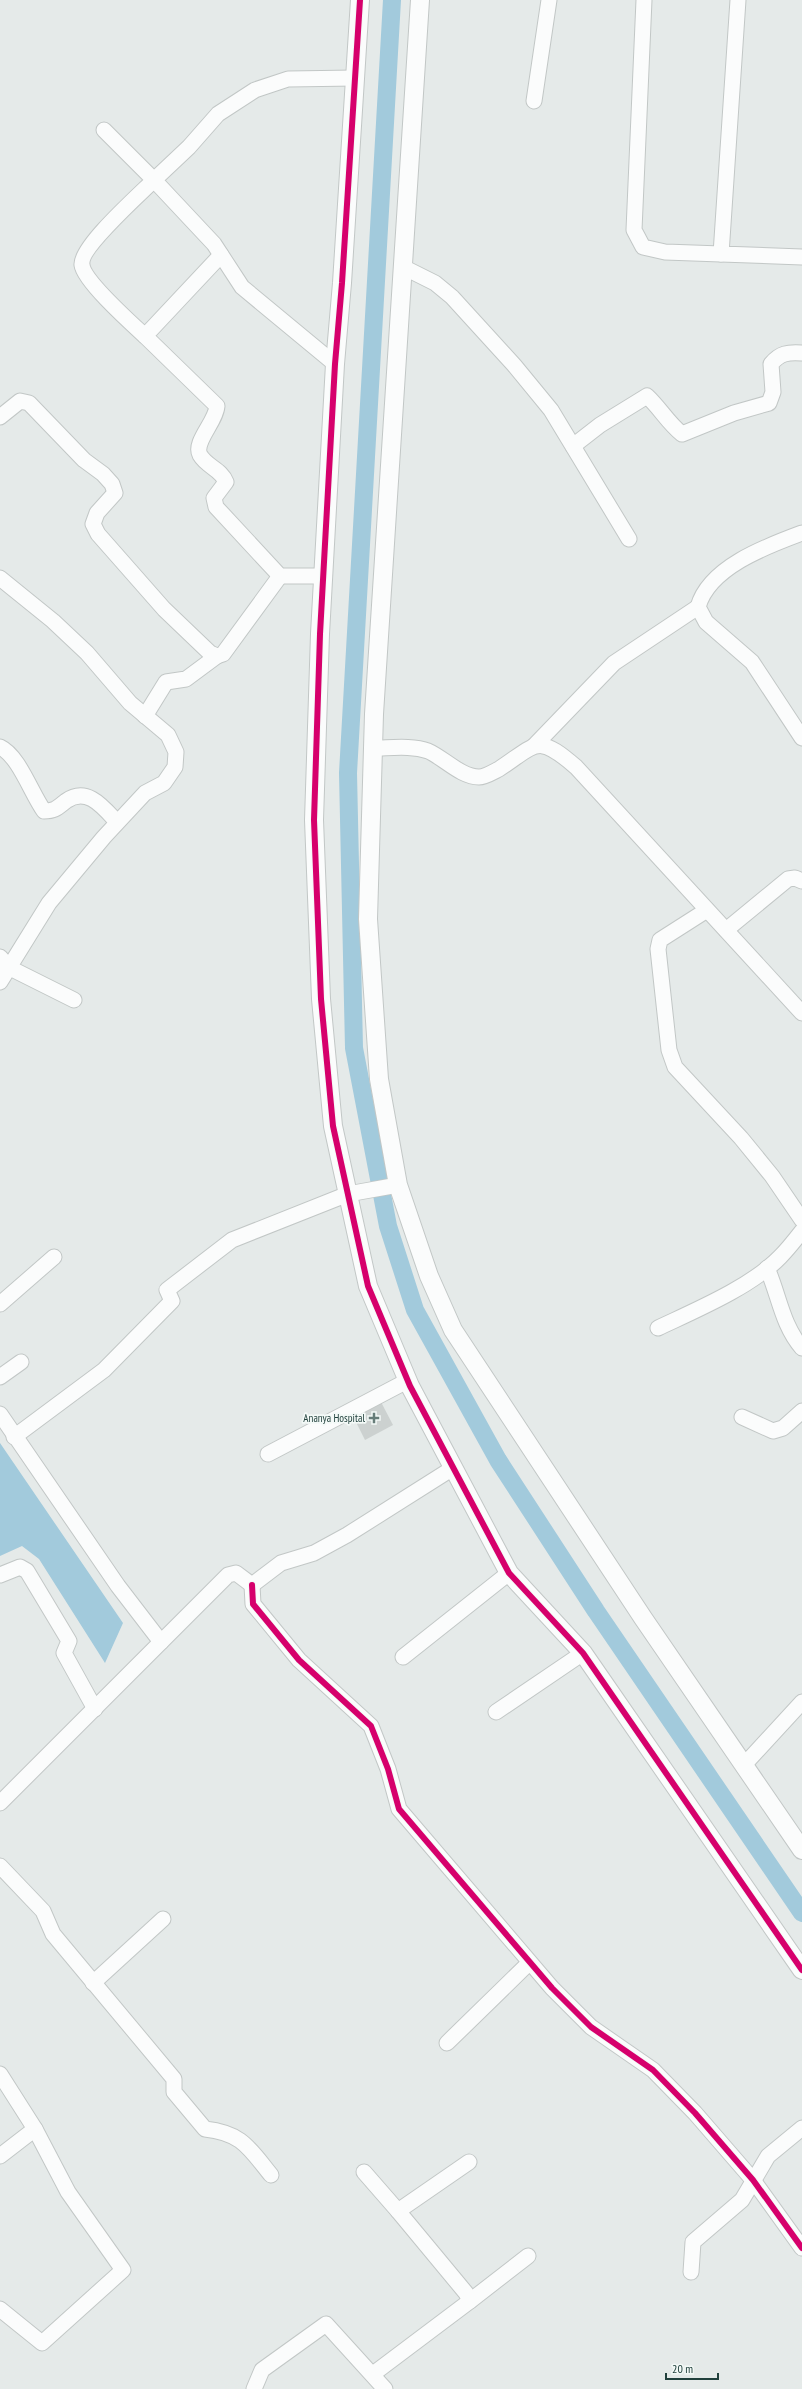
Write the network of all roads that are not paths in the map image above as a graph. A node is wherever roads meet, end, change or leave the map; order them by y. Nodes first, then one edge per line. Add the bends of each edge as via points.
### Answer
1 (360, 0) edge
2 (420, 0) edge
3 (549, 0) edge
4 (644, 0) edge
5 (738, 0) edge
6 (354, 78) junction
7 (534, 101) dead end
8 (104, 130) dead end
9 (154, 180) junction
10 (721, 254) junction
11 (221, 255) junction
12 (802, 257) edge
13 (403, 267) junction
14 (145, 336) junction
15 (802, 353) edge
16 (334, 364) junction
17 (0, 417) edge
18 (573, 446) junction
19 (802, 533) edge
20 (629, 540) dead end
21 (280, 576) junction
22 (324, 576) junction
23 (0, 578) edge
24 (698, 607) junction
25 (217, 656) junction
26 (145, 716) junction
27 (802, 738) edge
28 (534, 746) junction
29 (0, 747) edge
30 (373, 748) junction
31 (117, 822) junction
32 (802, 881) edge
33 (707, 910) junction
34 (726, 930) junction
35 (0, 957) edge
36 (10, 968) junction
37 (0, 982) edge
38 (74, 1000) dead end
39 (802, 1013) edge
40 (394, 1186) junction
41 (354, 1193) junction
42 (802, 1220) edge
43 (802, 1231) edge
44 (54, 1257) dead end
45 (768, 1268) junction
46 (0, 1304) edge
47 (658, 1328) dead end
48 (802, 1348) edge
49 (21, 1362) dead end
50 (0, 1377) edge
51 (407, 1381) junction
52 (802, 1411) edge
53 (0, 1414) edge
54 (742, 1417) dead end
55 (14, 1437) junction
56 (268, 1454) dead end
57 (453, 1468) junction
58 (510, 1573) junction
59 (0, 1575) edge
60 (252, 1585) junction
61 (161, 1642) junction
62 (583, 1653) junction
63 (403, 1657) dead end
64 (802, 1702) edge
65 (95, 1709) junction
66 (496, 1712) dead end
67 (744, 1765) junction
68 (0, 1803) edge
69 (802, 1850) edge
70 (0, 1866) edge
71 (163, 1919) dead end
72 (529, 1963) junction
73 (802, 1970) edge
74 (92, 1983) junction
75 (447, 2042) dead end
76 (0, 2074) edge
77 (802, 2128) edge
78 (35, 2129) junction
79 (0, 2156) edge
80 (469, 2162) dead end
81 (364, 2172) dead end
82 (271, 2175) dead end
83 (753, 2180) junction
84 (398, 2211) junction
85 (802, 2248) edge
86 (528, 2256) dead end
87 (691, 2272) dead end
88 (470, 2302) junction
89 (0, 2309) edge
90 (372, 2374) junction
91 (254, 2389) edge
92 (386, 2389) edge

1 - 6 street
2 - 13 street
3 - 7 street
4 - 10 street via 634,230 643,246 665,252
5 - 10 street
6 - 9 street via 288,79 255,90 218,114 189,147
6 - 16 street via 342,282
8 - 9 street
9 - 11 street via 214,244
9 - 14 street via 91,244 82,257 86,276
10 - 12 street
11 - 14 street
11 - 16 street via 242,287
13 - 18 street via 435,283 475,320 551,410
13 - 30 street
14 - 21 street via 217,406 217,415 199,443 199,452 204,461 223,474 226,482 214,498 216,507
15 - 18 street via 789,352 779,355 771,364 773,392 769,403 734,413 682,434 647,396 600,425
16 - 22 street
17 - 25 street via 20,401 29,403 84,460 103,474 112,484 115,493 97,513 93,524 98,534 164,609 210,653
18 - 20 street
19 - 24 street via 758,549 726,570 705,591
21 - 22 street
21 - 25 street via 223,654
22 - 41 street via 314,820 320,999 333,1126
23 - 26 street via 54,621 87,652 130,703
24 - 27 street via 706,622 752,662
24 - 28 street via 614,663
25 - 26 street via 186,679 166,682
26 - 31 street via 168,735 176,752 175,767 164,783 145,793
28 - 30 street via 494,772 480,777 471,776 427,750
28 - 33 street via 544,744 556,749 576,767
29 - 31 street via 7,750 14,759 44,811 54,811 75,796 85,795 97,802
30 - 40 street via 368,919 379,1079
31 - 36 street via 49,903
32 - 34 street via 788,879
33 - 34 street
33 - 42 street via 660,940 658,949 669,1050 675,1067 741,1138 772,1176
34 - 39 street
35 - 36 street
36 - 37 street
36 - 38 street
40 - 41 street
40 - 67 street via 453,1330 643,1618
41 - 51 street via 368,1286
41 - 55 street via 232,1240 167,1290 172,1301 104,1370
43 - 45 street via 780,1258
44 - 46 street
45 - 47 street via 722,1297
45 - 48 street via 778,1291 784,1318
49 - 50 street
51 - 56 street
51 - 57 street
52 - 54 street via 783,1428 773,1431
53 - 55 street
55 - 61 street via 118,1586
57 - 58 street
57 - 60 street via 347,1535 314,1554 282,1563
58 - 62 street
58 - 63 street
59 - 65 street via 20,1567 27,1571 68,1641 64,1653
60 - 61 street via 236,1573 228,1576
60 - 72 street via 253,1604 298,1660 371,1726 388,1769 399,1809
61 - 65 street
62 - 66 street
62 - 73 street
64 - 67 street
65 - 68 street
67 - 69 street
70 - 74 street via 43,1912 53,1934
71 - 74 street
72 - 75 street
72 - 83 street via 591,2026 653,2070 695,2113
74 - 82 street via 174,2079 174,2092 205,2129 225,2131 245,2143
76 - 78 street
77 - 83 street via 768,2156
78 - 79 street
78 - 89 street via 68,2192 123,2270 42,2343
80 - 84 street
81 - 84 street
83 - 85 street
83 - 87 street via 742,2200 693,2242
84 - 88 street via 466,2293
86 - 88 street
88 - 90 street
90 - 91 street via 326,2324 262,2370
90 - 92 street

